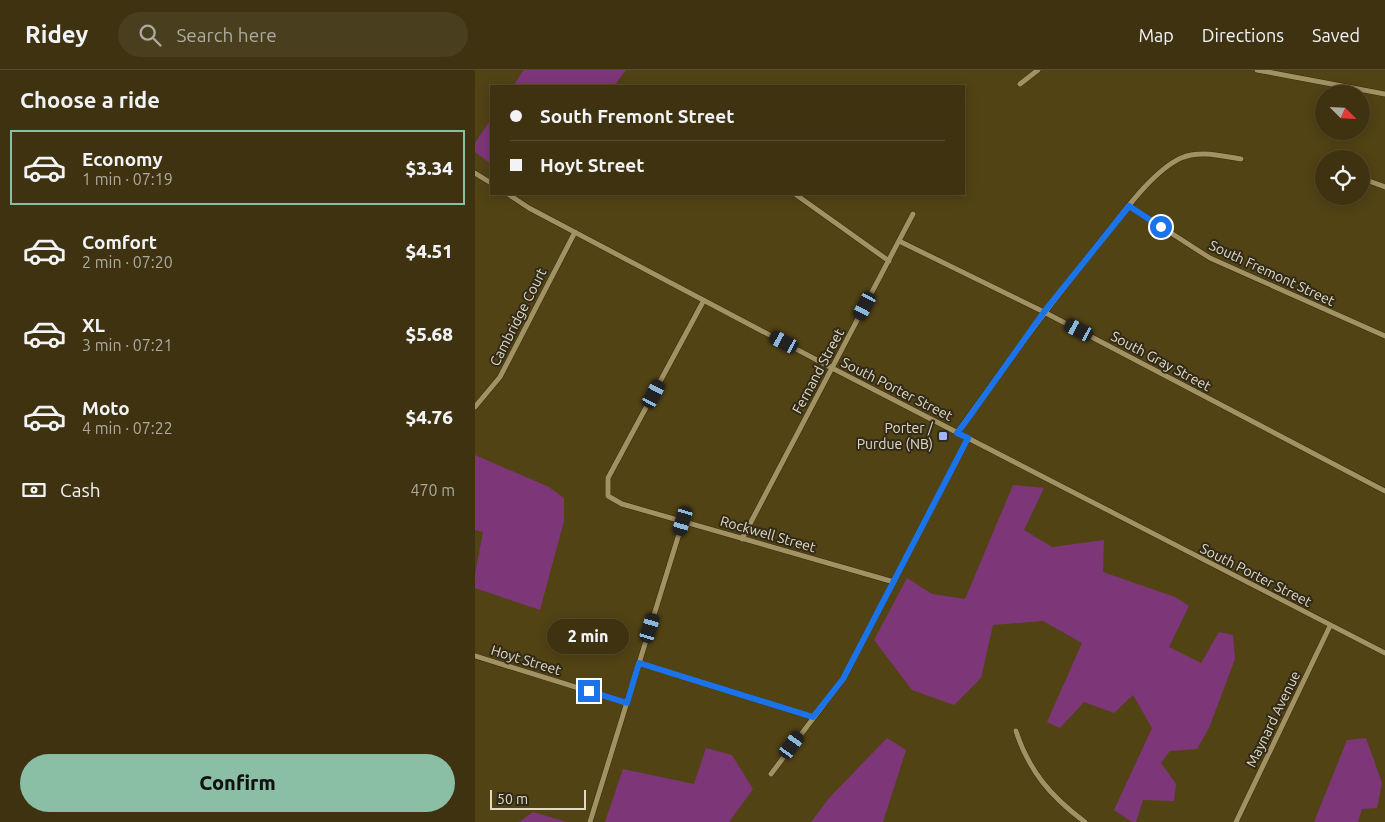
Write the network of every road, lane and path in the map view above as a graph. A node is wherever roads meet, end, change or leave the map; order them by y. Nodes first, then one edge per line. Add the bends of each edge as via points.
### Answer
1 (1037, 70) edge
2 (1257, 70) edge
3 (1020, 84) dead end
4 (1385, 94) edge
5 (1241, 159) dead end
6 (475, 173) edge
7 (1370, 181) edge
8 (490, 182) edge
9 (1385, 187) edge
10 (510, 195) edge
11 (796, 195) edge
12 (1129, 206) junction
13 (913, 214) dead end
14 (575, 232) junction
15 (899, 241) junction
16 (889, 261) junction
17 (704, 300) junction
18 (1044, 312) junction
19 (1385, 336) edge
20 (832, 368) junction
21 (475, 407) edge
22 (957, 433) junction
23 (968, 438) junction
24 (1385, 490) edge
25 (683, 521) junction
26 (742, 538) junction
27 (894, 582) junction
28 (1330, 626) junction
29 (1385, 653) edge
30 (475, 656) edge
31 (639, 663) junction
32 (627, 703) junction
33 (813, 717) junction
34 (1016, 731) dead end
35 (771, 774) dead end
36 (590, 822) edge
37 (1085, 822) edge
38 (1236, 822) edge

1 - 3 street
2 - 4 street
5 - 12 street via 1196,153 1181,159 1151,182
6 - 8 street
7 - 9 street
10 - 14 street, South Porter Street
11 - 16 street
12 - 18 street
12 - 19 street, South Fremont Street via 1210,258
13 - 15 street, Fernand Street
14 - 17 street, South Porter Street
14 - 21 street, Cambridge Court via 500,376
15 - 16 street, Fernand Street
15 - 18 street, South Gray Street
16 - 20 street, Fernand Street
17 - 20 street, South Porter Street
17 - 25 street, Rockwell Street via 608,478 608,496 622,504
18 - 22 street
18 - 24 street, South Gray Street
20 - 22 street, South Porter Street
20 - 26 street, Fernand Street
22 - 23 street, South Porter Street
23 - 27 street
23 - 28 street, South Porter Street
25 - 26 street, Rockwell Street
25 - 31 street
26 - 27 street, Rockwell Street
27 - 33 street via 843,679
28 - 29 street, South Porter Street
28 - 38 street, Maynard Avenue
30 - 32 street, Hoyt Street
31 - 32 street
31 - 33 street
32 - 36 street
33 - 35 street
34 - 37 street via 1023,751 1041,780 1061,804

